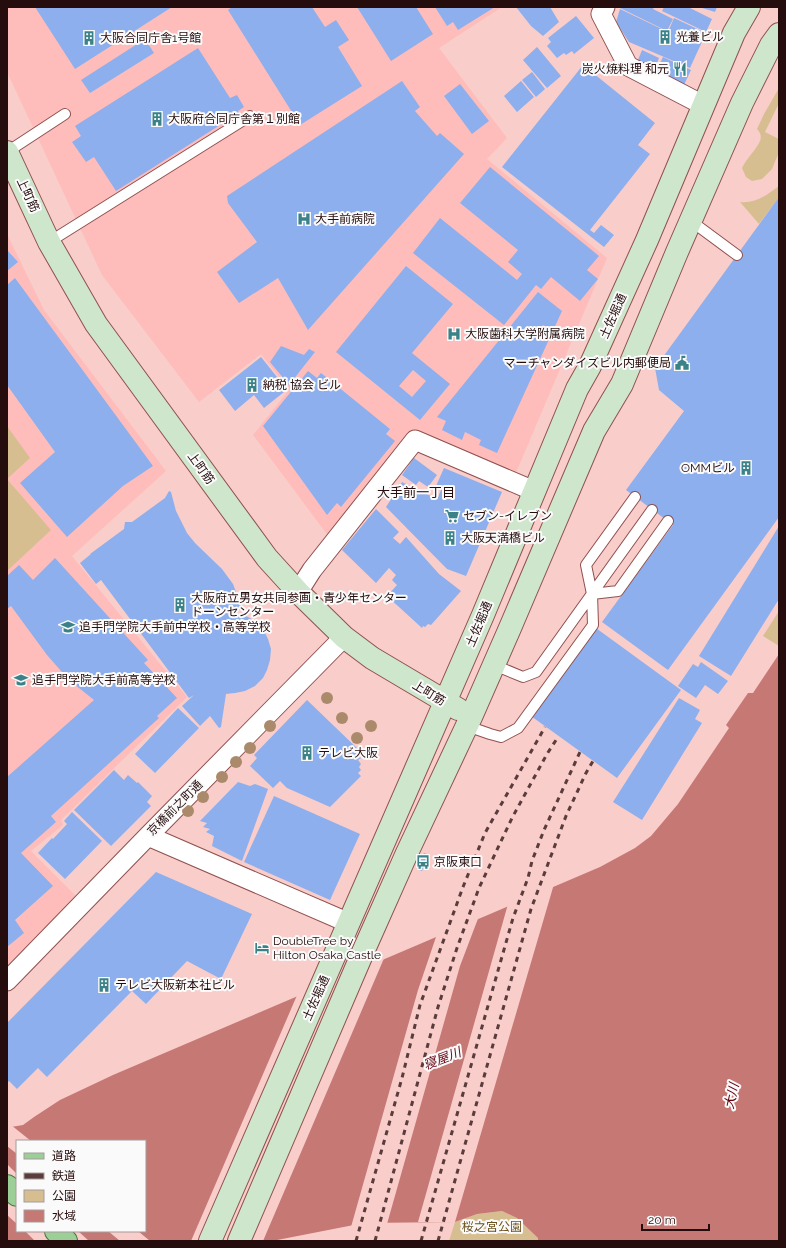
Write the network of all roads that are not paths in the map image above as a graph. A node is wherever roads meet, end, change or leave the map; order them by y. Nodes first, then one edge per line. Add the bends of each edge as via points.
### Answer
1 (605, 7) edge
2 (749, 7) edge
3 (779, 34) edge
4 (703, 105) junction
5 (65, 114) dead end
6 (250, 116) dead end
7 (7, 152) edge
8 (691, 221) junction
9 (49, 242) junction
10 (737, 255) dead end
11 (534, 491) junction
12 (635, 497) dead end
13 (652, 510) dead end
14 (668, 521) dead end
15 (298, 592) junction
16 (592, 594) junction
17 (344, 637) junction
18 (494, 665) junction
19 (445, 702) junction
20 (469, 721) junction
21 (148, 836) junction
22 (349, 922) junction
23 (7, 981) edge
24 (7, 1186) edge
25 (16, 1194) edge
26 (57, 1232) edge
27 (66, 1241) edge
28 (210, 1241) edge
29 (240, 1241) edge

1 - 4 street via 601,14 628,66
2 - 4 main road, 土佐堀通 via 734,33
3 - 8 main road, 土佐堀通 via 771,44 742,103
4 - 11 main road, 土佐堀通 via 644,247 577,389
5 - 7 lane
6 - 9 lane
7 - 9 main road, 上町筋
8 - 10 lane
8 - 18 main road, 土佐堀通 via 622,384 594,430
9 - 15 main road, 上町筋 via 96,324 267,558
11 - 15 street via 415,440 312,570
11 - 19 main road, 土佐堀通
12 - 16 lane via 586,565
13 - 16 lane
14 - 16 lane via 618,591
15 - 17 main road, 上町筋
16 - 18 lane via 536,672 523,677
16 - 20 lane via 593,625 518,728 501,737 490,734
17 - 19 main road, 上町筋 via 372,658
17 - 21 street, 京橋前之町通
18 - 20 main road, 土佐堀通
19 - 20 main road, 上町筋
19 - 22 main road, 土佐堀通
20 - 29 main road, 土佐堀通 via 363,952
21 - 22 street
21 - 23 street, 京橋前之町通
22 - 28 main road, 土佐堀通
24 - 25 main road
26 - 27 main road

